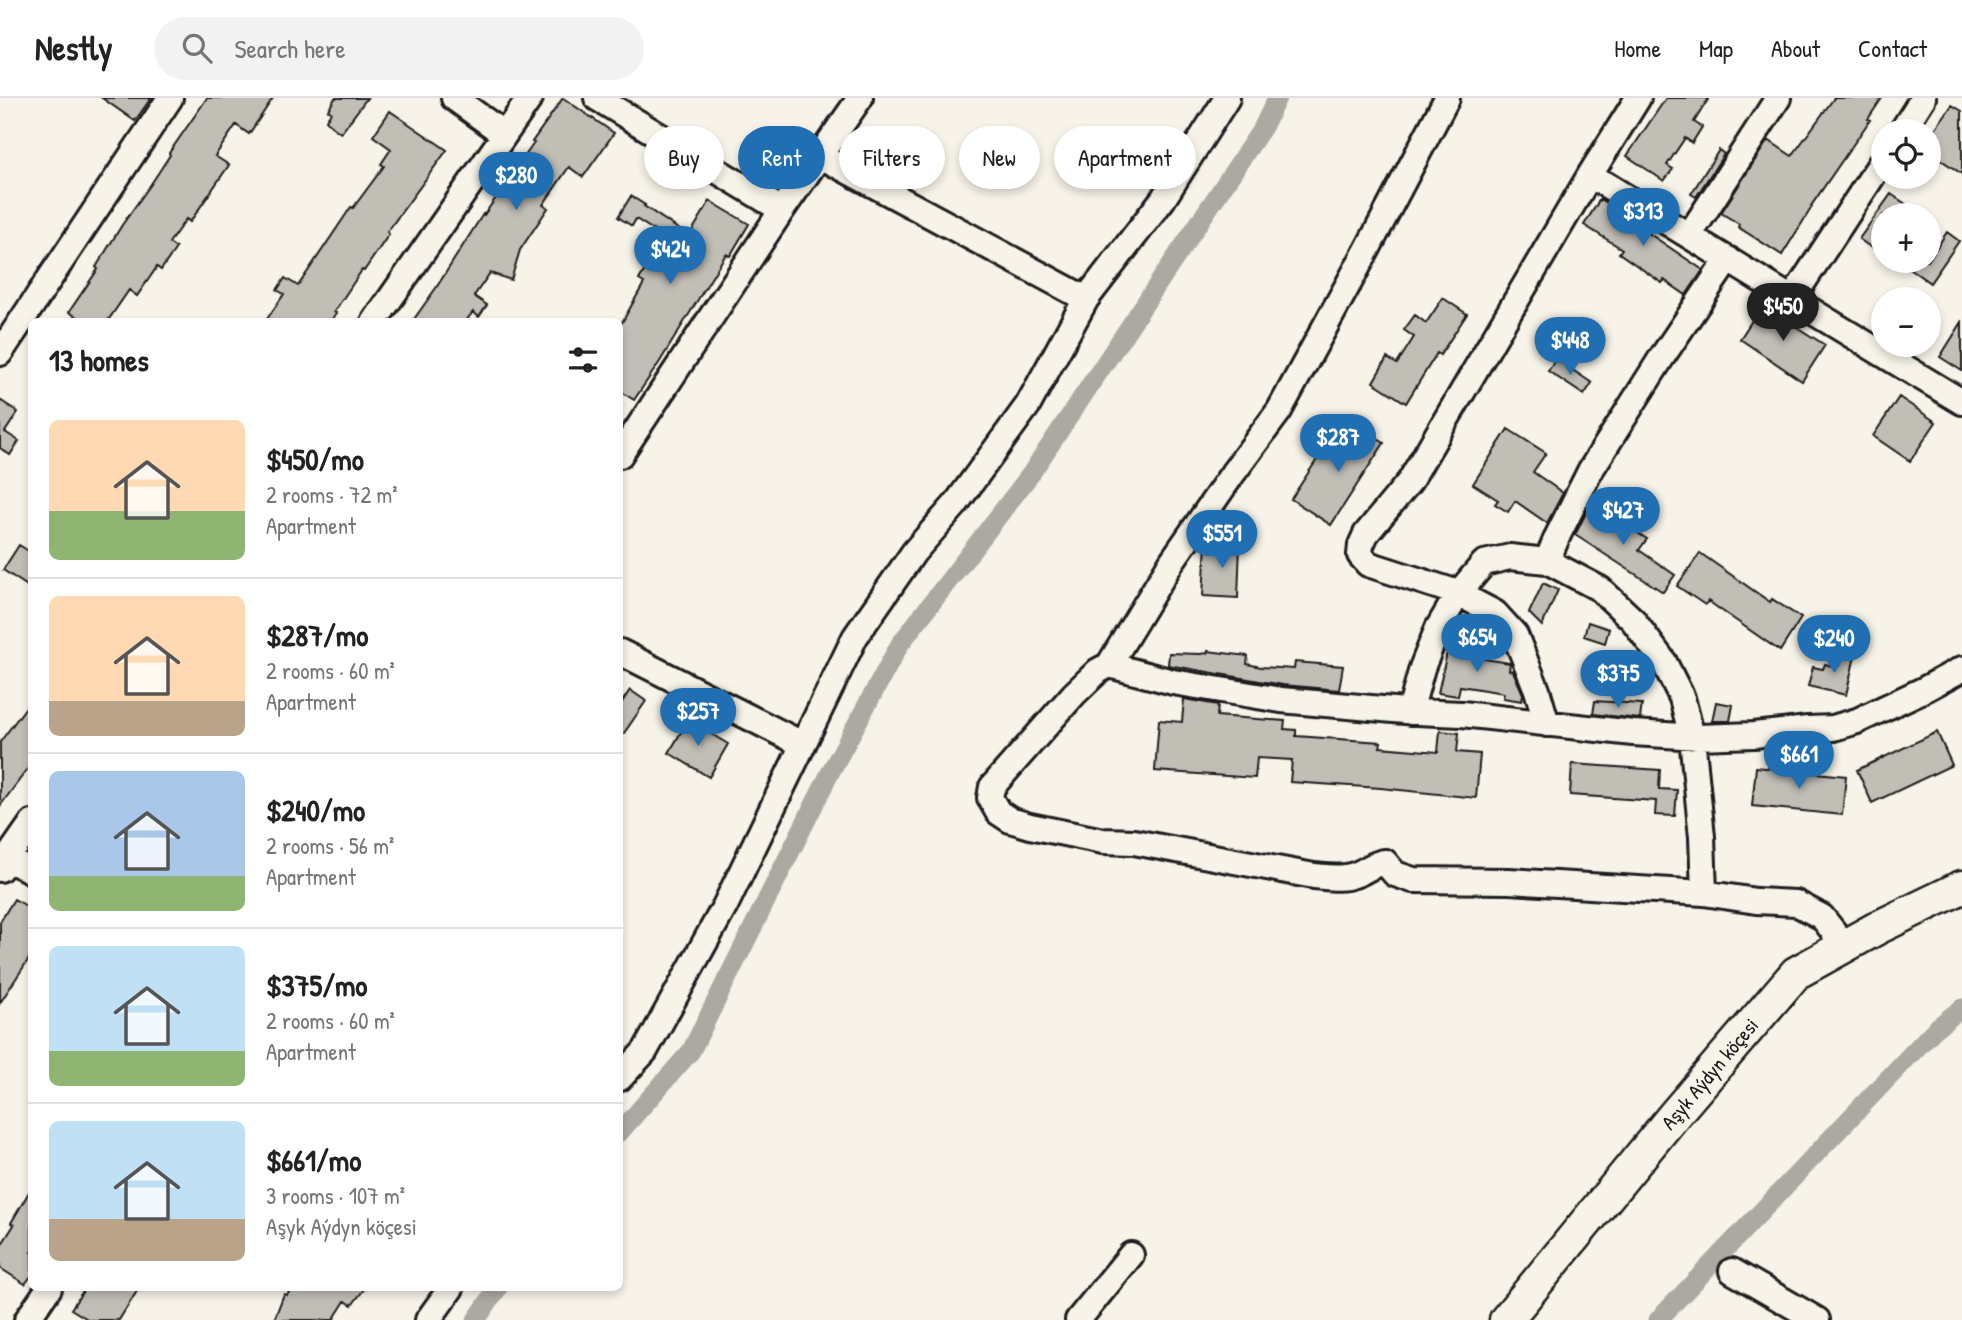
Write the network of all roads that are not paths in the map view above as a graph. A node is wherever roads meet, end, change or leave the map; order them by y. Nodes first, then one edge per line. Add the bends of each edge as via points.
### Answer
1 (170, 98) edge
2 (454, 98) edge
3 (530, 98) edge
4 (597, 98) edge
5 (860, 98) edge
6 (1227, 98) edge
7 (1447, 98) edge
8 (1638, 98) edge
9 (1779, 98) edge
10 (1923, 98) edge
11 (1910, 119) edge
12 (504, 134) junction
13 (825, 149) edge
14 (825, 159) edge
15 (1590, 174) junction
16 (1871, 178) edge
17 (797, 189) edge
18 (782, 210) junction
19 (1689, 236) junction
20 (1728, 259) junction
21 (1086, 299) junction
22 (1792, 299) junction
23 (31, 318) edge
24 (377, 318) edge
25 (28, 321) edge
26 (0, 353) edge
27 (1962, 402) edge
28 (623, 450) edge
29 (1547, 561) junction
30 (1458, 594) junction
31 (623, 654) edge
32 (1108, 665) junction
33 (1962, 669) edge
34 (1410, 712) junction
35 (1547, 724) junction
36 (1692, 737) junction
37 (802, 744) junction
38 (28, 829) edge
39 (4, 864) edge
40 (28, 871) edge
41 (1962, 887) edge
42 (1704, 893) junction
43 (1845, 946) junction
44 (623, 1075) edge
45 (1131, 1255) dead end
46 (1732, 1271) dead end
47 (47, 1291) edge
48 (450, 1291) edge
49 (27, 1320) edge
50 (428, 1320) edge
51 (1077, 1320) edge
52 (1506, 1320) edge
53 (1817, 1320) edge

1 - 23 street
2 - 12 street
3 - 12 street
4 - 18 street
5 - 13 street
6 - 21 street via 1163,199
7 - 32 street via 1279,411 1172,561
8 - 15 street
9 - 19 street
10 - 11 street
12 - 24 street
14 - 21 street
15 - 19 street
15 - 30 street via 1410,481 1361,545 1360,555 1368,564
16 - 22 street
17 - 18 street
18 - 28 street
19 - 20 street
20 - 22 street
20 - 29 street via 1590,471
21 - 37 street via 1028,405 855,636
22 - 27 street
25 - 26 street
29 - 30 street via 1510,557 1484,563
29 - 36 street via 1601,589 1633,620 1664,662 1682,698
30 - 34 street via 1438,628
30 - 35 street via 1495,613 1515,635
31 - 37 street
32 - 34 street via 1172,682 1281,700
32 - 42 street via 1074,694 992,787 990,798 998,812 1010,820 1103,841 1135,842 1314,876 1354,875 1385,862 1395,874 1413,880
33 - 36 street via 1857,721 1833,728
34 - 35 street
35 - 36 street
36 - 42 street
37 - 44 street via 725,906 645,1051
38 - 39 street
39 - 40 street
41 - 43 main road, Aşyk Aýdyn köçesi
42 - 43 street via 1796,903 1822,917
43 - 52 main road, Aşyk Aýdyn köçesi via 1796,973
45 - 51 street
46 - 53 street
47 - 49 street
48 - 50 street

